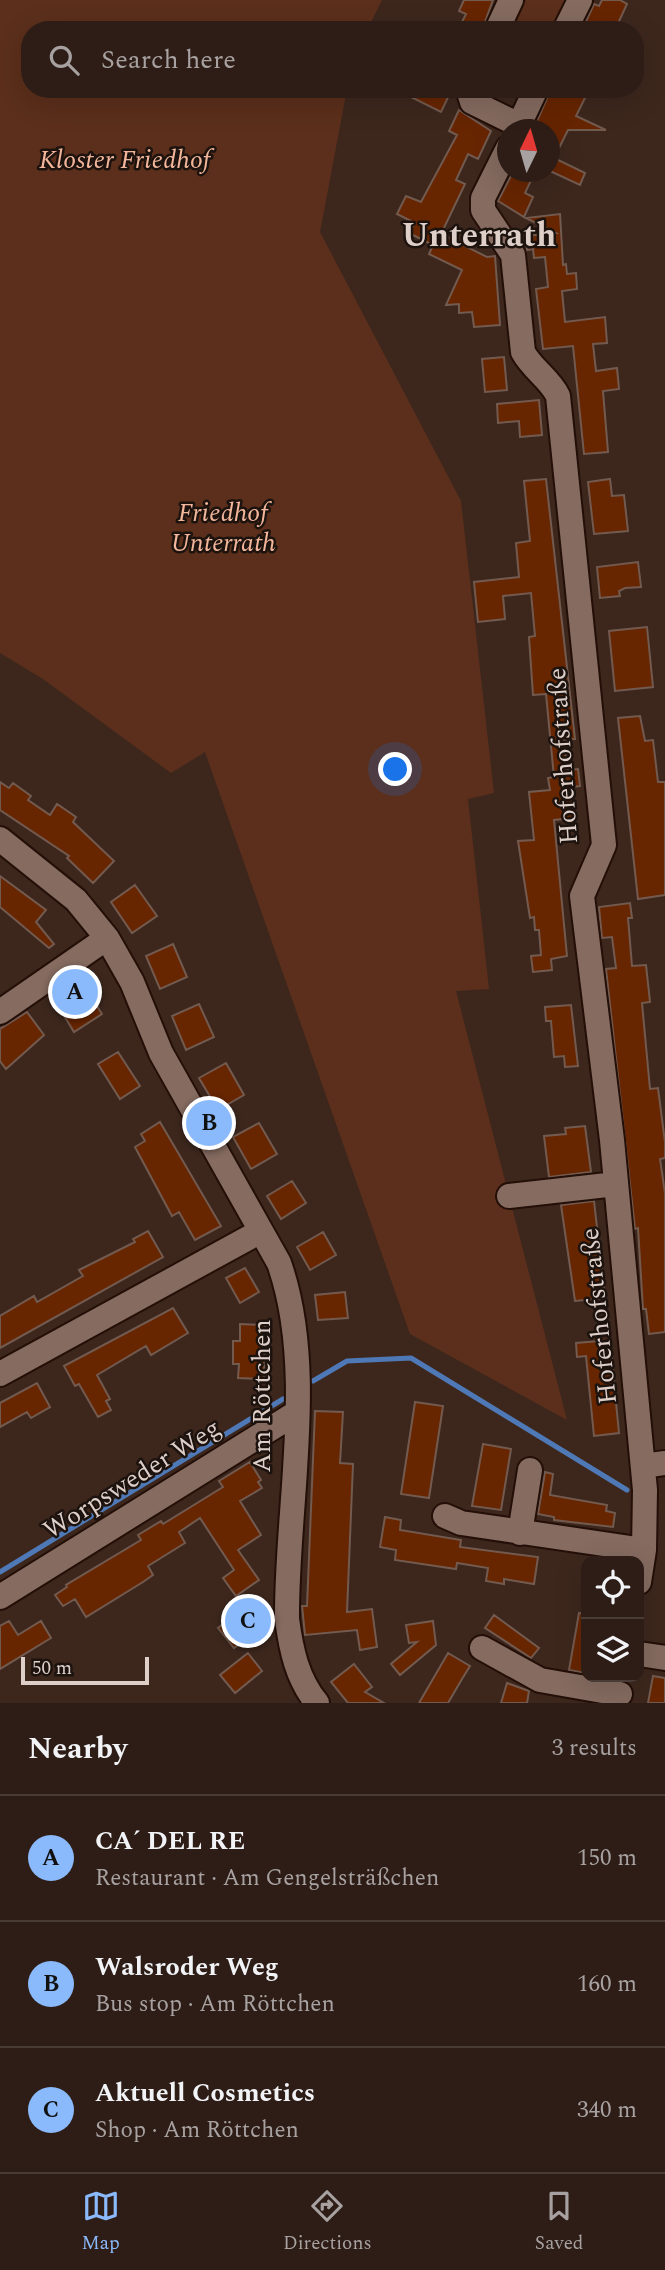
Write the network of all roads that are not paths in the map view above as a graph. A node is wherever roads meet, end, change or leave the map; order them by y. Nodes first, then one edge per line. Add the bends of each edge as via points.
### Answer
1 (511, 0) edge
2 (580, 0) edge
3 (501, 21) edge
4 (570, 21) edge
5 (471, 98) edge
6 (532, 98) edge
7 (503, 119) edge
8 (522, 119) edge
9 (497, 170) edge
10 (0, 839) edge
11 (107, 938) junction
12 (0, 1012) edge
13 (616, 1184) junction
14 (509, 1196) dead end
15 (261, 1231) junction
16 (0, 1374) edge
17 (296, 1413) junction
18 (654, 1464) edge
19 (530, 1470) dead end
20 (445, 1517) dead end
21 (520, 1533) junction
22 (644, 1550) junction
23 (643, 1556) edge
24 (0, 1597) edge
25 (482, 1648) dead end
26 (644, 1655) edge
27 (665, 1658) edge
28 (620, 1691) edge
29 (317, 1703) edge

1 - 3 street
2 - 4 street
5 - 7 street
6 - 8 street
9 - 13 street, Hoferhofstraße via 483,198 483,210 513,255 523,352 558,396 604,845 582,896
10 - 11 street, Am Röttchen via 69,894
11 - 12 street
11 - 15 street, Am Röttchen via 132,982 161,1053
13 - 14 street
13 - 18 street, Hoferhofstraße
15 - 16 street
15 - 17 street, Am Röttchen via 291,1296
17 - 24 street, Worpsweder Weg
17 - 29 street, Am Röttchen via 287,1619 299,1671
18 - 22 street, Hoferhofstraße
19 - 21 street
20 - 21 street
21 - 22 street
22 - 23 street, Hoferhofstraße
25 - 28 street via 540,1680
26 - 27 street

